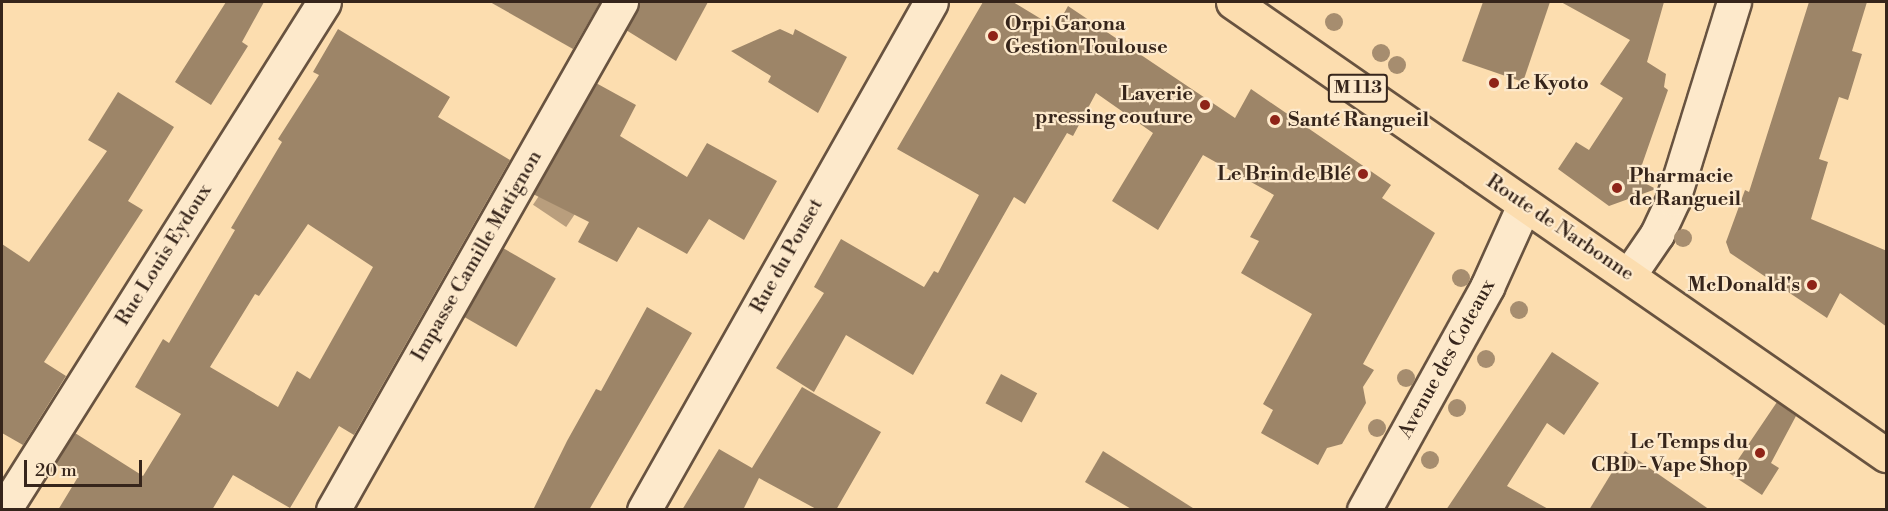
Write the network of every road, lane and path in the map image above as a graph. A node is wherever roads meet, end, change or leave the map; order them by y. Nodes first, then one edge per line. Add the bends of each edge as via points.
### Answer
1 (324, 2) edge
2 (621, 2) edge
3 (931, 2) edge
4 (1233, 2) edge
5 (1734, 2) edge
6 (1524, 205) junction
7 (1629, 275) junction
8 (1887, 454) edge
9 (4, 510) edge
10 (333, 510) edge
11 (644, 510) edge
12 (1365, 510) edge

1 - 9 street, Rue Louis Eydoux
2 - 10 street, Impasse Camille Matignon
3 - 11 street, Rue du Pouset
4 - 6 main road, Route de Narbonne / M 113
5 - 7 street via 1673,199 1657,234
6 - 7 main road, Route de Narbonne / M 113
6 - 12 street, Avenue des Coteaux via 1487,287
7 - 8 main road, Route de Narbonne / M 113

